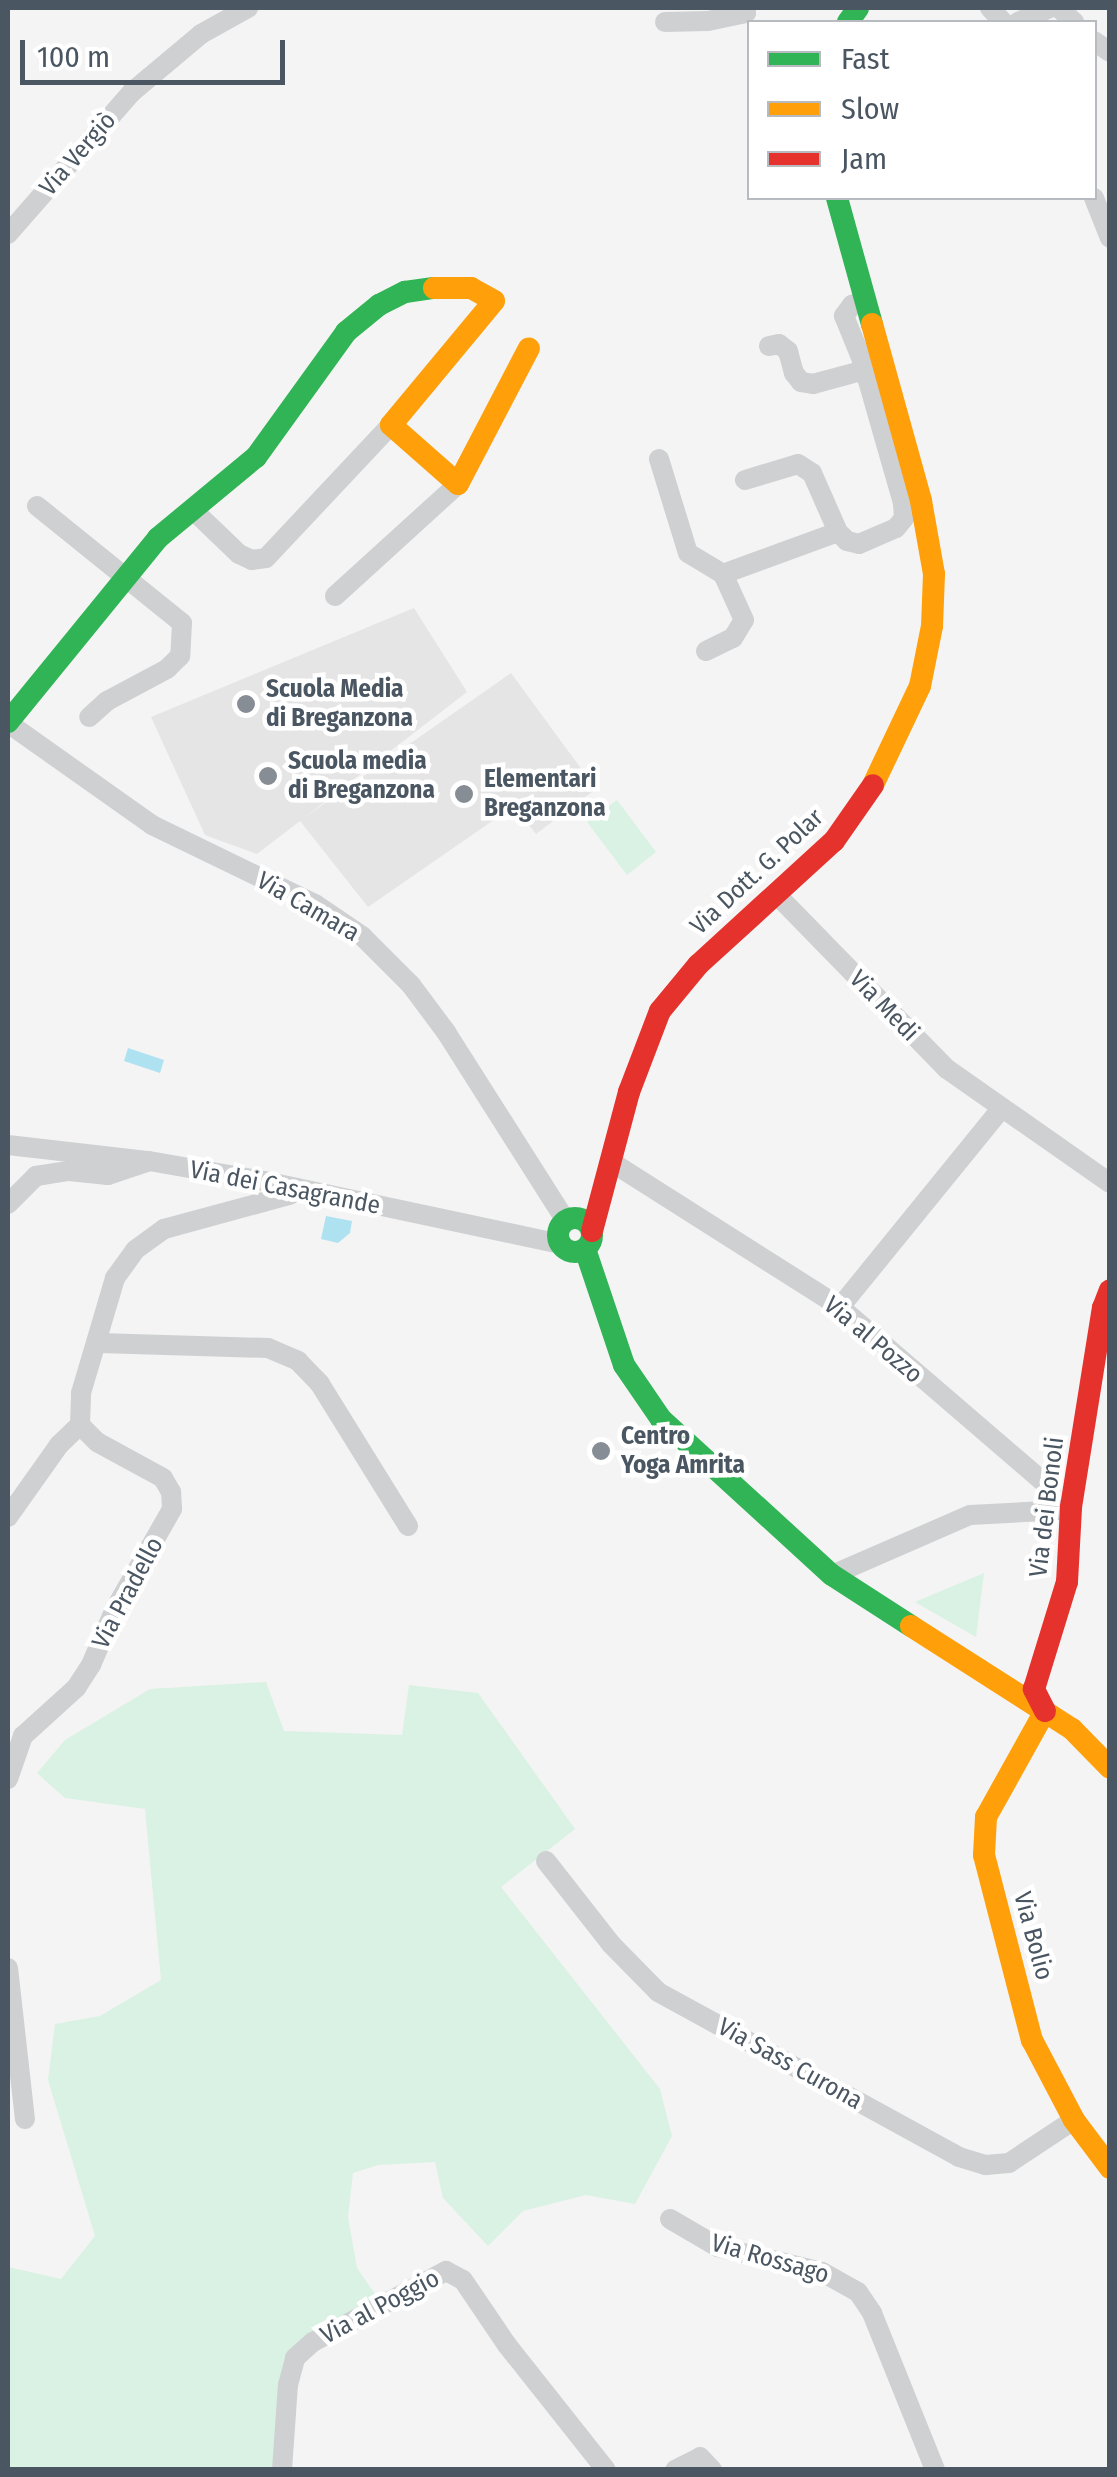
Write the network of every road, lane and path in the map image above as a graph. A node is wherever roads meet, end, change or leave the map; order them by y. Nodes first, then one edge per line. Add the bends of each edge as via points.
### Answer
1 (248, 8) edge
2 (1050, 8) edge
3 (750, 14) edge
4 (1023, 20) edge
5 (665, 22) dead end
6 (838, 200) edge
7 (1095, 200) edge
8 (8, 234) edge
9 (1110, 238) edge
10 (864, 300) junction
11 (768, 346) dead end
12 (530, 348) dead end
13 (865, 370) junction
14 (391, 425) junction
15 (658, 459) dead end
16 (745, 480) dead end
17 (458, 484) junction
18 (37, 506) dead end
19 (192, 510) junction
20 (838, 532) junction
21 (723, 574) junction
22 (128, 578) junction
23 (336, 596) dead end
24 (706, 651) dead end
25 (89, 717) dead end
26 (8, 722) edge
27 (776, 894) junction
28 (1001, 1109) junction
29 (8, 1145) edge
30 (149, 1161) junction
31 (613, 1163) junction
32 (1110, 1183) edge
33 (296, 1188) junction
34 (8, 1204) edge
35 (563, 1233) junction
36 (588, 1240) junction
37 (1110, 1290) edge
38 (840, 1307) junction
39 (99, 1343) junction
40 (1103, 1366) edge
41 (80, 1426) junction
42 (1060, 1511) junction
43 (8, 1517) edge
44 (408, 1526) dead end
45 (832, 1575) junction
46 (1045, 1711) junction
47 (1110, 1768) edge
48 (8, 1779) edge
49 (546, 1861) dead end
50 (8, 1968) edge
51 (25, 2120) dead end
52 (1074, 2120) junction
53 (1110, 2168) edge
54 (670, 2219) dead end
55 (282, 2470) edge
56 (606, 2470) edge
57 (675, 2470) edge
58 (712, 2470) edge
59 (935, 2470) edge

1 - 8 street, Via Vergiò via 201,34 143,82
2 - 4 street
3 - 5 street
6 - 10 street, Via Dott. G. Polar
7 - 9 street
10 - 13 street via 844,316
10 - 27 street, Via Dott. G. Polar via 921,500 934,574 932,626 920,686 869,796 834,841
11 - 13 street via 788,351 802,382
12 - 17 street
13 - 20 street via 904,518 859,544
14 - 17 street
14 - 19 street via 266,558 239,554
14 - 19 street via 494,302 471,288 439,287 379,304 346,332 256,457
15 - 21 street via 688,553
16 - 20 street via 798,464 812,473
17 - 23 street
18 - 22 street
19 - 22 street via 158,538
20 - 21 street
21 - 24 street via 744,620 734,638
22 - 25 street via 182,624 180,656
22 - 26 street
26 - 35 street, Via Camara via 152,826 315,904 362,936 434,1016
27 - 28 street, Via Medi via 934,1056
27 - 31 street, Via Dott. G. Polar via 698,965 660,1011 644,1045
28 - 32 street, Via Medi
28 - 38 street
29 - 30 street, Via dei Casagrande
30 - 33 street, Via dei Casagrande
30 - 34 street via 108,1176 36,1176
31 - 36 street, Via Dott. G. Polar
31 - 38 street, Via al Pozzo
33 - 35 street, Via dei Casagrande
33 - 39 street via 152,1235 116,1278
35 - 36 street via 581,1219
36 - 45 street via 615,1345 646,1401
37 - 40 street, Via dei Bonoli
38 - 42 street, Via al Pozzo via 1046,1484
39 - 41 street via 80,1393
39 - 44 street via 268,1348 298,1361 320,1384
40 - 42 street, Via dei Bonoli
41 - 43 street
41 - 48 street, Via Pradello via 162,1478 172,1509 114,1609 91,1666 22,1736
42 - 45 street via 970,1515
42 - 46 street, Via dei Bonoli via 1068,1582 1034,1690
45 - 46 street
46 - 47 street via 1092,1744
46 - 52 street, Via Bolio via 986,1817 984,1854 1032,2040
49 - 52 street, Via Sass Curona via 658,1992 958,2156 976,2164 1009,2163
50 - 51 street
52 - 53 street, Via Bolio
54 - 59 street, Via Rossago via 718,2247 822,2272 858,2292
55 - 56 street, Via al Poggio via 295,2358 446,2271 463,2280
57 - 58 street via 700,2457

